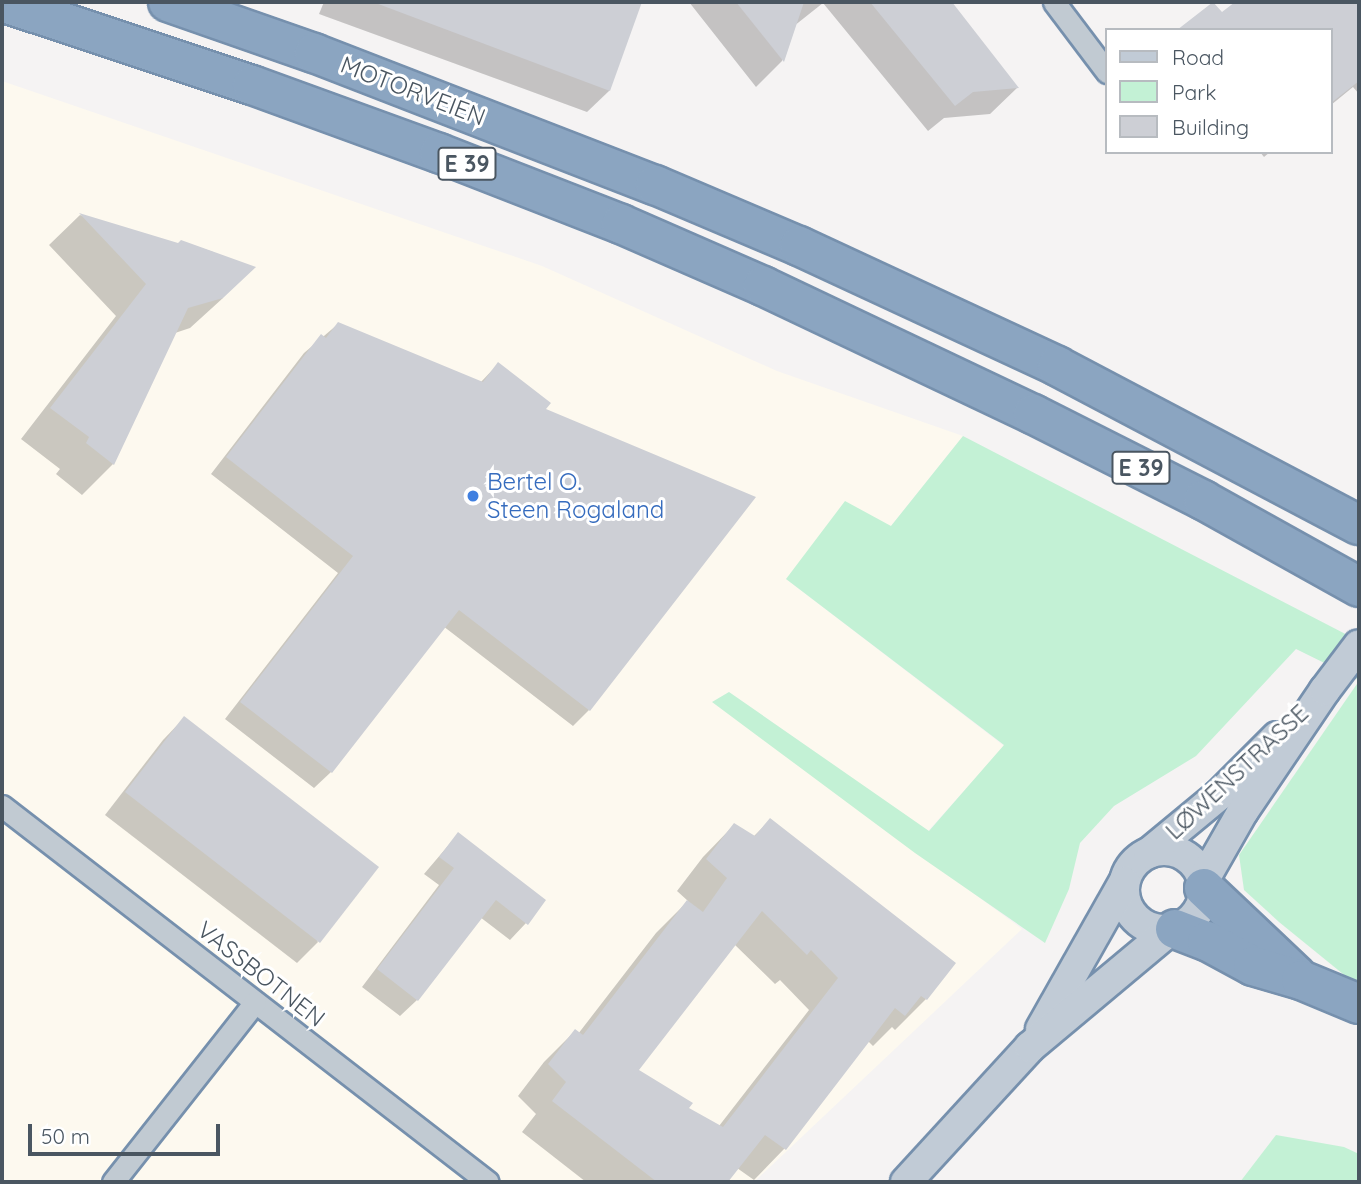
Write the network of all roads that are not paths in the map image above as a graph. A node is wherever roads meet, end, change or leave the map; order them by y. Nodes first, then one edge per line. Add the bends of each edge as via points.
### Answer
1 (2, 2) edge
2 (169, 2) edge
3 (1054, 2) edge
4 (1106, 71) edge
5 (1359, 525) edge
6 (1359, 587) edge
7 (1359, 645) edge
8 (1330, 683) junction
9 (2, 806) edge
10 (1149, 853) junction
11 (1124, 882) junction
12 (1204, 884) junction
13 (1172, 930) junction
14 (1301, 980) junction
15 (255, 1002) junction
16 (1359, 1004) edge
17 (1030, 1047) junction
18 (113, 1182) edge
19 (488, 1182) edge
20 (906, 1182) edge

1 - 6 highway, E 39 via 402,139 668,245 1078,436
2 - 5 highway, MOTORVEIEN / E 39 via 314,53 655,186 974,325
3 - 4 street
7 - 8 main road, LØWENSTRASSE
8 - 10 main road, LØWENSTRASSE via 1219,795
8 - 12 main road, LØWENSTRASSE via 1243,811
9 - 15 street, VASSBOTNEN
10 - 11 main road via 1133,864
10 - 12 main road via 1182,854 1199,870
11 - 13 main road via 1134,918 1157,930
11 - 17 main road
12 - 13 main road via 1199,909 1185,925
12 - 14 highway
13 - 14 highway via 1207,941 1253,966
13 - 17 main road
14 - 16 highway
15 - 18 street
15 - 19 street, VASSBOTNEN
17 - 20 main road

